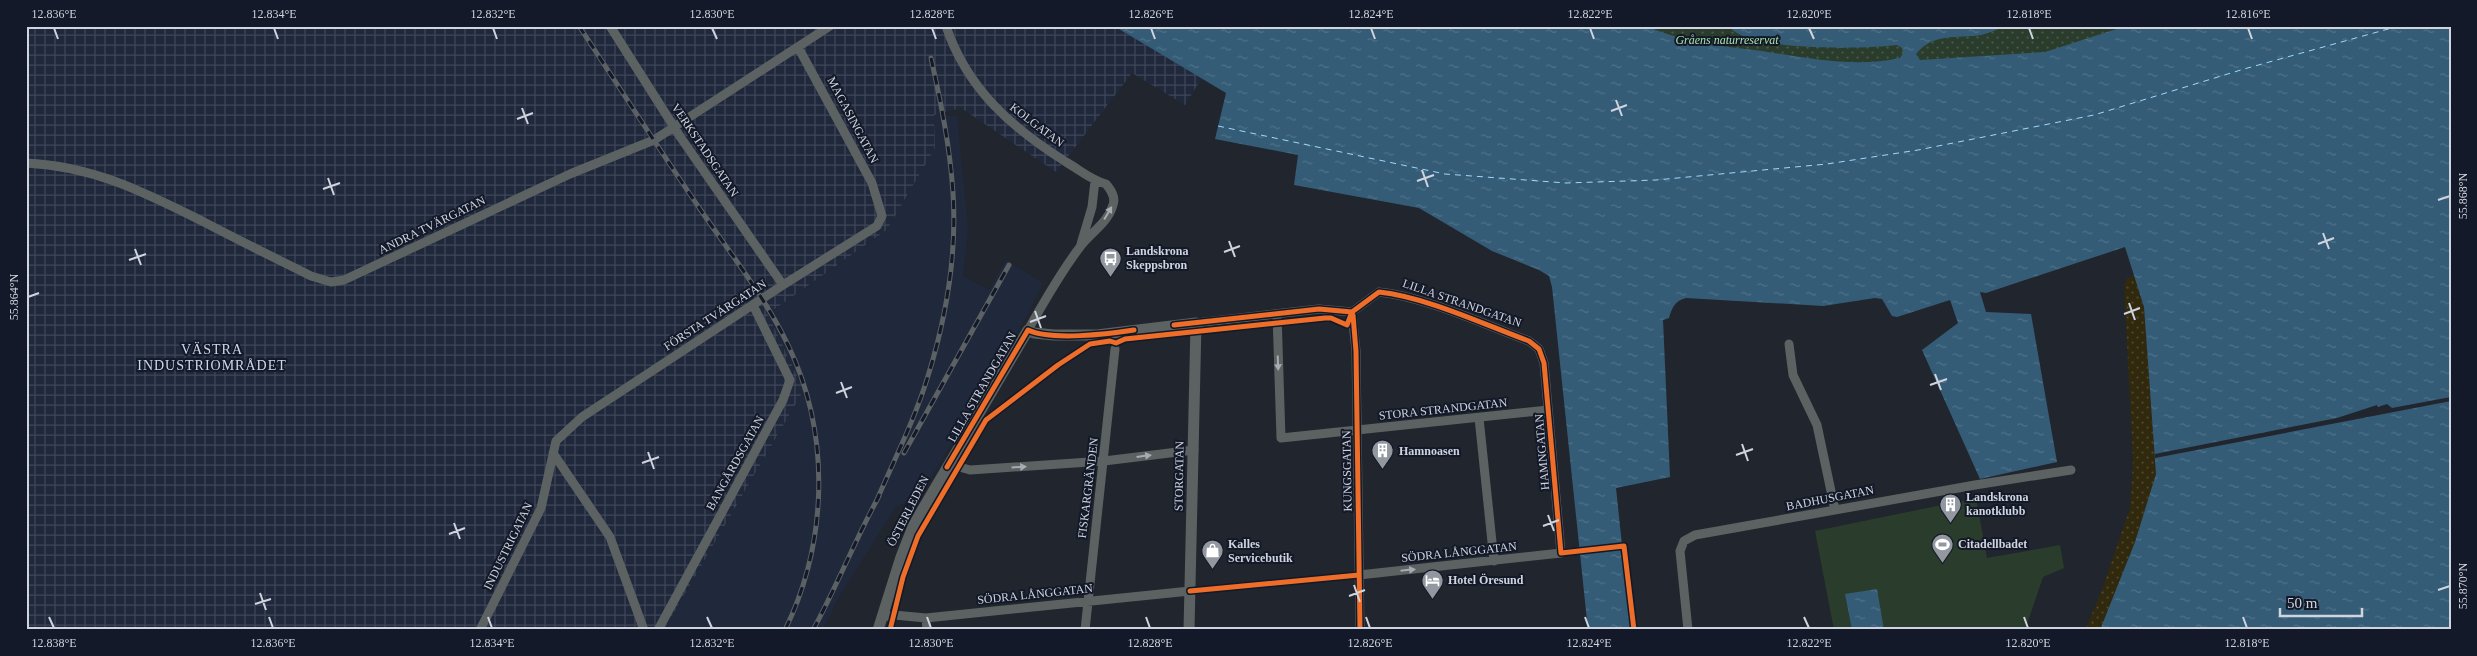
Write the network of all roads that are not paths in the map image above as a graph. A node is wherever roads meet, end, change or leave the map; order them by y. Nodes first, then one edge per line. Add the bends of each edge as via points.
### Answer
1 (610, 26) edge
2 (830, 26) edge
3 (946, 26) edge
4 (798, 46) junction
5 (674, 128) junction
6 (26, 163) edge
7 (1095, 181) junction
8 (881, 208) joint
9 (1080, 246) junction
10 (782, 285) junction
11 (753, 304) junction
12 (1352, 312) junction
13 (1277, 314) junction
14 (1196, 323) junction
15 (1028, 330) junction
16 (1789, 344) dead end
17 (1115, 349) dead end
18 (1539, 349) joint
19 (1548, 410) junction
20 (1479, 418) junction
21 (1355, 431) junction
22 (556, 441) joint
23 (1194, 450) junction
24 (553, 454) junction
25 (1104, 461) junction
26 (949, 464) junction
27 (2071, 470) dead end
28 (1835, 510) junction
29 (1561, 554) joint
30 (1494, 561) junction
31 (1359, 575) junction
32 (1190, 591) junction
33 (1087, 601) junction
34 (883, 617) junction
35 (926, 618) junction
36 (480, 630) edge
37 (644, 630) edge
38 (658, 630) edge
39 (878, 630) edge
40 (927, 630) edge
41 (1085, 630) edge
42 (1189, 630) edge
43 (1360, 630) edge
44 (1688, 630) edge

1 - 5 street, VERKSTADSGATAN
2 - 4 street, ANDRA TVÄRGATAN
3 - 7 street, KOLGATAN via 965,70 1004,118
4 - 5 street, ANDRA TVÄRGATAN
4 - 8 street, MAGASINGATAN via 872,183
5 - 6 street, ANDRA TVÄRGATAN via 358,275 331,282 311,276 136,188 64,166
5 - 10 street, VERKSTADSGATAN
7 - 9 street, KOLGATAN via 1092,207
9 -> 7 street, KOLGATAN via 1098,230 1113,205 1110,188
8 - 10 street, FÖRSTA TVÄRGATAN via 882,216 877,226
9 - 15 street, KOLGATAN
10 - 11 street, FÖRSTA TVÄRGATAN
11 - 22 street, FÖRSTA TVÄRGATAN via 582,417
11 - 38 street, BANGÅRDSGATAN via 790,380 783,400
12 - 13 street, LILLA STRANDGATAN via 1319,309
12 - 18 street, LILLA STRANDGATAN via 1379,292 1395,294 1529,341
12 - 21 street, KUNGSGATAN via 1356,351
13 - 14 street, LILLA STRANDGATAN
13 -> 21 street, STORA STRANDGATAN via 1281,438
14 - 15 street, LILLA STRANDGATAN via 1097,336 1054,335
14 - 23 street, STORGATAN
15 - 26 street, LILLA STRANDGATAN
16 - 28 street via 1793,375 1817,424
17 - 25 street, FISKARGRÄNDEN
18 - 19 street, HAMNGATAN via 1544,362
19 - 20 street, STORA STRANDGATAN
19 - 29 street, HAMNGATAN
20 - 21 street, STORA STRANDGATAN
20 - 30 street
21 - 31 street, KUNGSGATAN
22 - 24 street, INDUSTRIGATAN
25 -> 23 street
23 - 32 street, STORGATAN
24 - 36 street, INDUSTRIGATAN via 541,508
24 - 37 street via 610,537
26 -> 25 street via 970,470
25 - 33 street, FISKARGRÄNDEN
26 - 34 street, ÖSTERLEDEN via 914,524
27 - 28 street, BADHUSGATAN
28 - 44 street, BADHUSGATAN via 1695,535 1684,541 1680,551
29 - 30 street, SÖDRA LÅNGGATAN
31 -> 30 street, SÖDRA LÅNGGATAN
31 - 43 street, KUNGSGATAN
32 - 33 street, SÖDRA LÅNGGATAN
32 - 42 street, STORGATAN
33 - 35 street, SÖDRA LÅNGGATAN
33 - 41 street, FISKARGRÄNDEN
34 - 35 street, SÖDRA LÅNGGATAN
34 - 39 street, ÖSTERLEDEN
35 - 40 street

